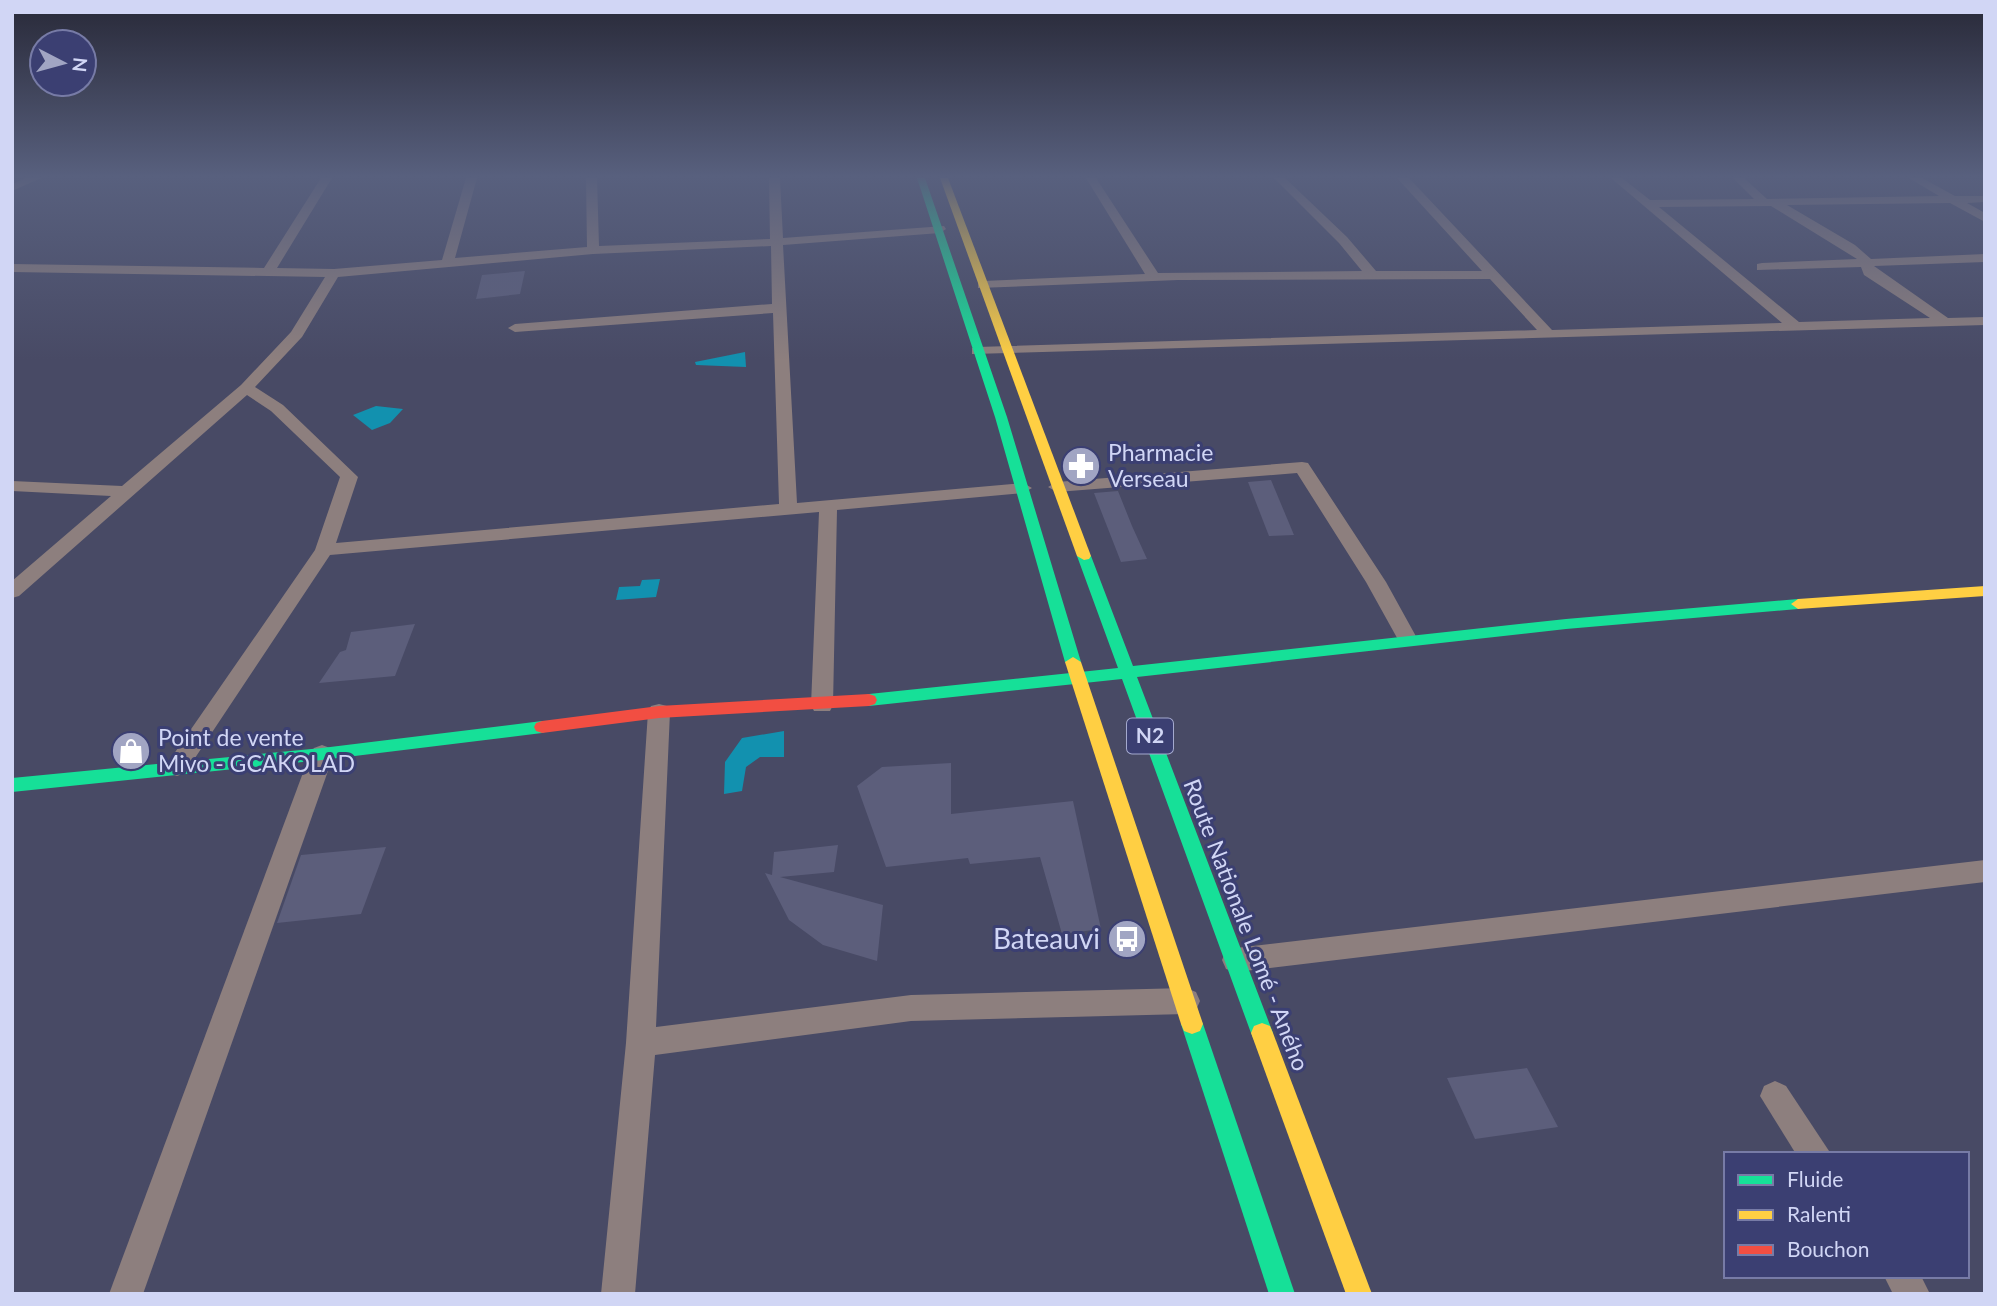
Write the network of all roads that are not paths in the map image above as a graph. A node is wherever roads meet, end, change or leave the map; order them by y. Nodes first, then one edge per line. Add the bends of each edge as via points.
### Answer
1 (289, 239) edge
2 (454, 239) edge
3 (593, 239) edge
4 (776, 239) edge
5 (815, 239) edge
6 (943, 239) edge
7 (966, 239) edge
8 (1130, 239) edge
9 (1342, 239) edge
10 (1461, 239) edge
11 (1691, 239) edge
12 (1835, 239) edge
13 (776, 242) junction
14 (593, 250) junction
15 (1985, 258) edge
16 (448, 262) junction
17 (1867, 264) junction
18 (1762, 267) dead end
19 (12, 268) edge
20 (270, 271) junction
21 (334, 273) junction
22 (1495, 275) junction
23 (1154, 277) junction
24 (1374, 277) junction
25 (983, 285) junction
26 (779, 308) junction
27 (1985, 321) edge
28 (1945, 322) junction
29 (1796, 327) junction
30 (515, 328) dead end
31 (1549, 335) junction
32 (1007, 349) junction
33 (977, 351) junction
34 (246, 388) junction
35 (12, 486) edge
36 (1057, 486) junction
37 (1023, 488) junction
38 (127, 492) junction
39 (828, 506) junction
40 (788, 509) junction
41 (324, 550) junction
42 (1985, 591) edge
43 (12, 592) edge
44 (1408, 640) junction
45 (1125, 674) junction
46 (1078, 680) junction
47 (822, 705) junction
48 (659, 712) junction
49 (322, 754) junction
50 (177, 767) junction
51 (12, 785) edge
52 (1985, 870) edge
53 (1236, 960) junction
54 (1186, 1000) junction
55 (641, 1043) junction
56 (1775, 1096) dead end
57 (1814, 1152) edge
58 (1902, 1278) edge
59 (126, 1294) edge
60 (618, 1294) edge
61 (1282, 1294) edge
62 (1359, 1294) edge
63 (1913, 1294) edge

1 - 20 street
2 - 16 street
3 - 14 street
4 - 13 street
5 - 13 street
6 - 33 main road, N2
7 - 25 main road, Route Nationale Lomé - Aného / N2
8 - 23 street
9 - 24 street
10 - 22 street
11 - 29 street
12 - 17 street
13 - 14 street
13 - 26 street
14 - 16 street
15 - 17 street
16 - 21 street
17 - 18 street
17 - 28 street via 1871,274
19 - 20 street
20 - 21 street
21 - 34 street via 297,334
22 - 24 street
22 - 31 street
23 - 24 street
23 - 25 street
25 - 32 main road, Route Nationale Lomé - Aného / N2
26 - 30 street
26 - 40 street
27 - 28 street
28 - 29 street
29 - 31 street
31 - 32 street
32 - 33 street
32 - 36 main road, Route Nationale Lomé - Aného / N2
33 - 37 main road, N2
34 - 38 street
34 - 41 street via 277,408 349,477
35 - 38 street
36 - 44 street via 1302,467
36 - 45 main road, Route Nationale Lomé - Aného / N2
37 - 39 street
37 - 46 main road, N2
38 - 43 street
39 - 40 street
39 - 47 street
40 - 41 street
41 - 50 street
42 - 44 main road via 1700,611
44 - 45 main road
45 - 46 main road
45 - 53 main road, Route Nationale Lomé - Aného / N2
46 - 47 main road
46 - 54 main road, N2
47 - 48 main road
48 - 49 main road
48 - 55 street
49 - 50 main road
49 - 59 street
50 - 51 main road
52 - 53 street
53 - 62 main road, Route Nationale Lomé - Aného / N2
54 - 55 street via 911,1008
54 - 61 main road, N2
55 - 60 street
56 - 57 street
58 - 63 street

